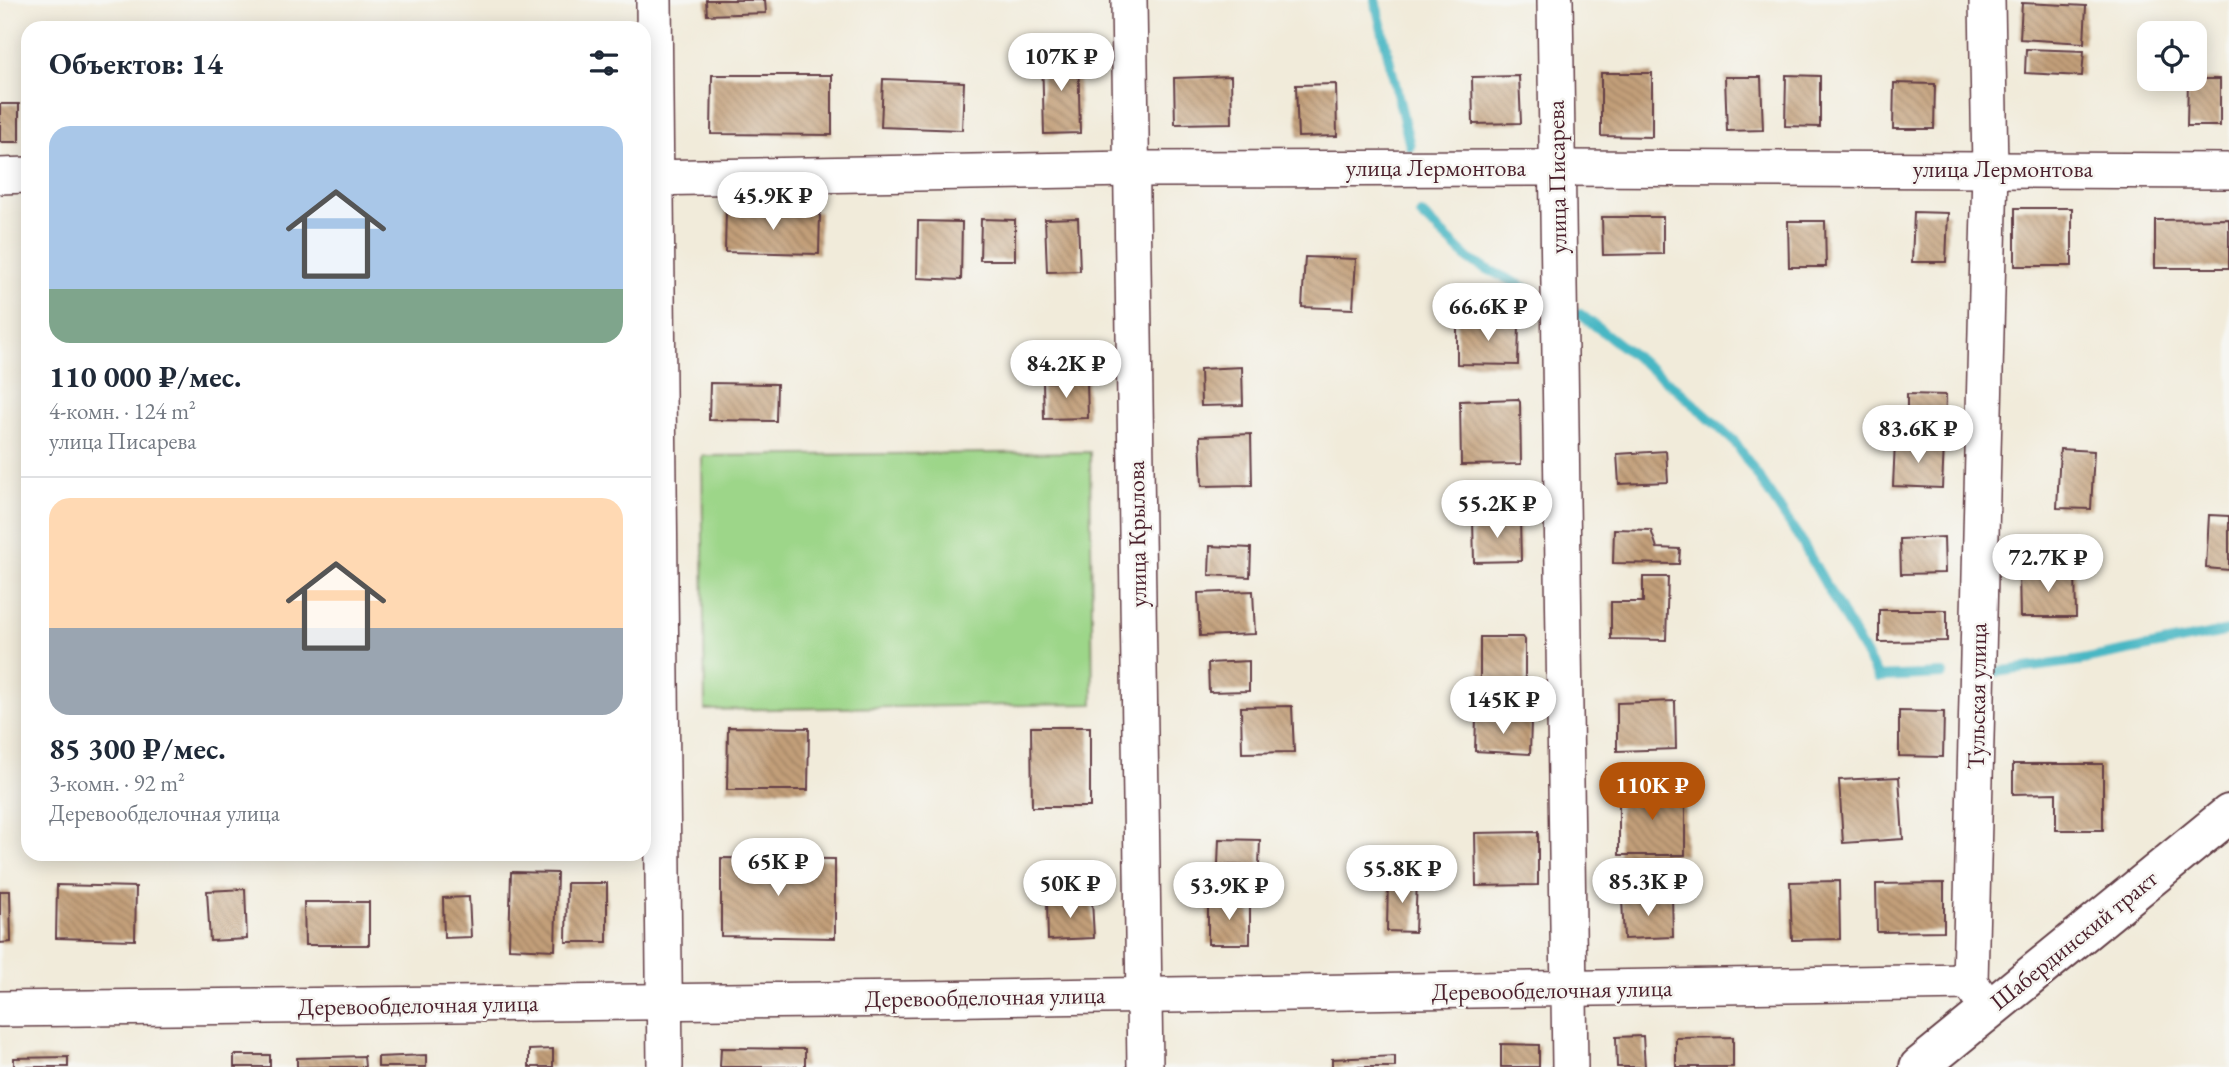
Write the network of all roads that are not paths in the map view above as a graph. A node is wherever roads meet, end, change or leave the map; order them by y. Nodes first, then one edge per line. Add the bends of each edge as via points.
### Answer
1 (654, 0) edge
2 (1129, 0) edge
3 (1555, 0) edge
4 (1987, 0) edge
5 (651, 134) edge
6 (1556, 168) junction
7 (1131, 169) junction
8 (1990, 169) junction
9 (2229, 171) edge
10 (21, 175) edge
11 (0, 176) edge
12 (651, 178) edge
13 (651, 237) edge
14 (2229, 814) edge
15 (1570, 990) junction
16 (1143, 995) junction
17 (1979, 996) junction
18 (664, 1002) junction
19 (0, 1009) edge
20 (666, 1067) edge
21 (1144, 1067) edge
22 (1570, 1067) edge
23 (1919, 1067) edge

1 - 5 street
2 - 7 street, улица Крылова
3 - 6 street, улица Писарева
4 - 8 street, Тульская улица
6 - 7 street, улица Лермонтова
6 - 8 street, улица Лермонтова
6 - 15 street, улица Писарева
7 - 12 street, улица Лермонтова
7 - 16 street, улица Крылова
8 - 9 street, улица Лермонтова
8 - 17 street, Тульская улица
10 - 11 street
13 - 18 street
14 - 17 main road, Шабердинский тракт
15 - 16 street, Деревообделочная улица
15 - 17 street, Деревообделочная улица
15 - 22 street, улица Писарева
16 - 18 street, Деревообделочная улица
16 - 21 street, улица Крылова
17 - 23 main road, Шабердинский тракт
18 - 19 street, Деревообделочная улица
18 - 20 street

